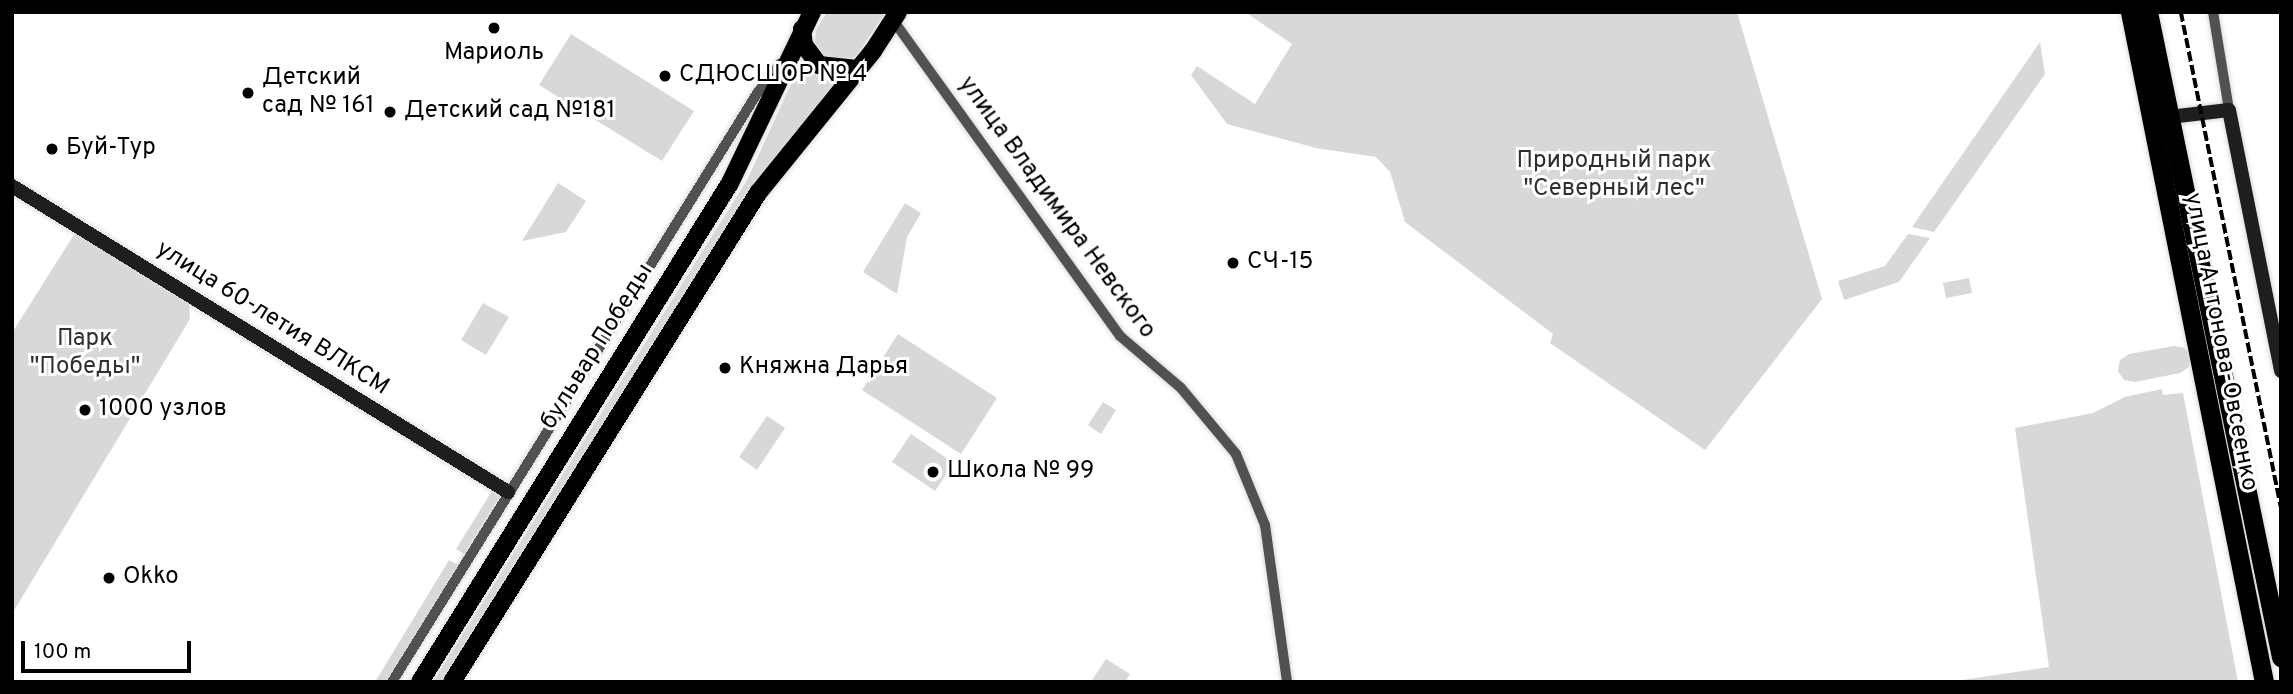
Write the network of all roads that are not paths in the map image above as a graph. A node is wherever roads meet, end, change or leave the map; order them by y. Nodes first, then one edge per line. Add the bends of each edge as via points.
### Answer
1 (811, 12) edge
2 (2130, 12) edge
3 (2148, 12) edge
4 (2213, 12) edge
5 (896, 16) edge
6 (802, 29) junction
7 (789, 54) junction
8 (857, 69) junction
9 (2229, 110) junction
10 (2160, 119) junction
11 (12, 186) edge
12 (2281, 370) edge
13 (508, 492) junction
14 (2281, 657) edge
15 (392, 682) edge
16 (419, 682) edge
17 (452, 682) edge
18 (1287, 682) edge
19 (2264, 682) edge

1 - 6 main road, бульвар Победы
2 - 10 highway, улица Антонова-Овсеенко
3 - 10 highway, улица Антонова-Овсеенко
4 - 9 street
5 - 8 main road
5 - 18 street, улица Владимира Невского via 1120,336 1181,388 1236,454 1265,525
6 - 7 main road, бульвар Победы
6 - 8 main road via 804,45 819,65
7 - 13 street via 758,92
7 - 16 main road, бульвар Победы via 730,183
8 - 17 main road via 758,193
9 - 10 street
9 - 12 street
10 - 14 highway, улица Антонова-Овсеенко
10 - 19 highway, улица Антонова-Овсеенко
11 - 13 street, улица 60-летия ВЛКСМ
13 - 15 street

